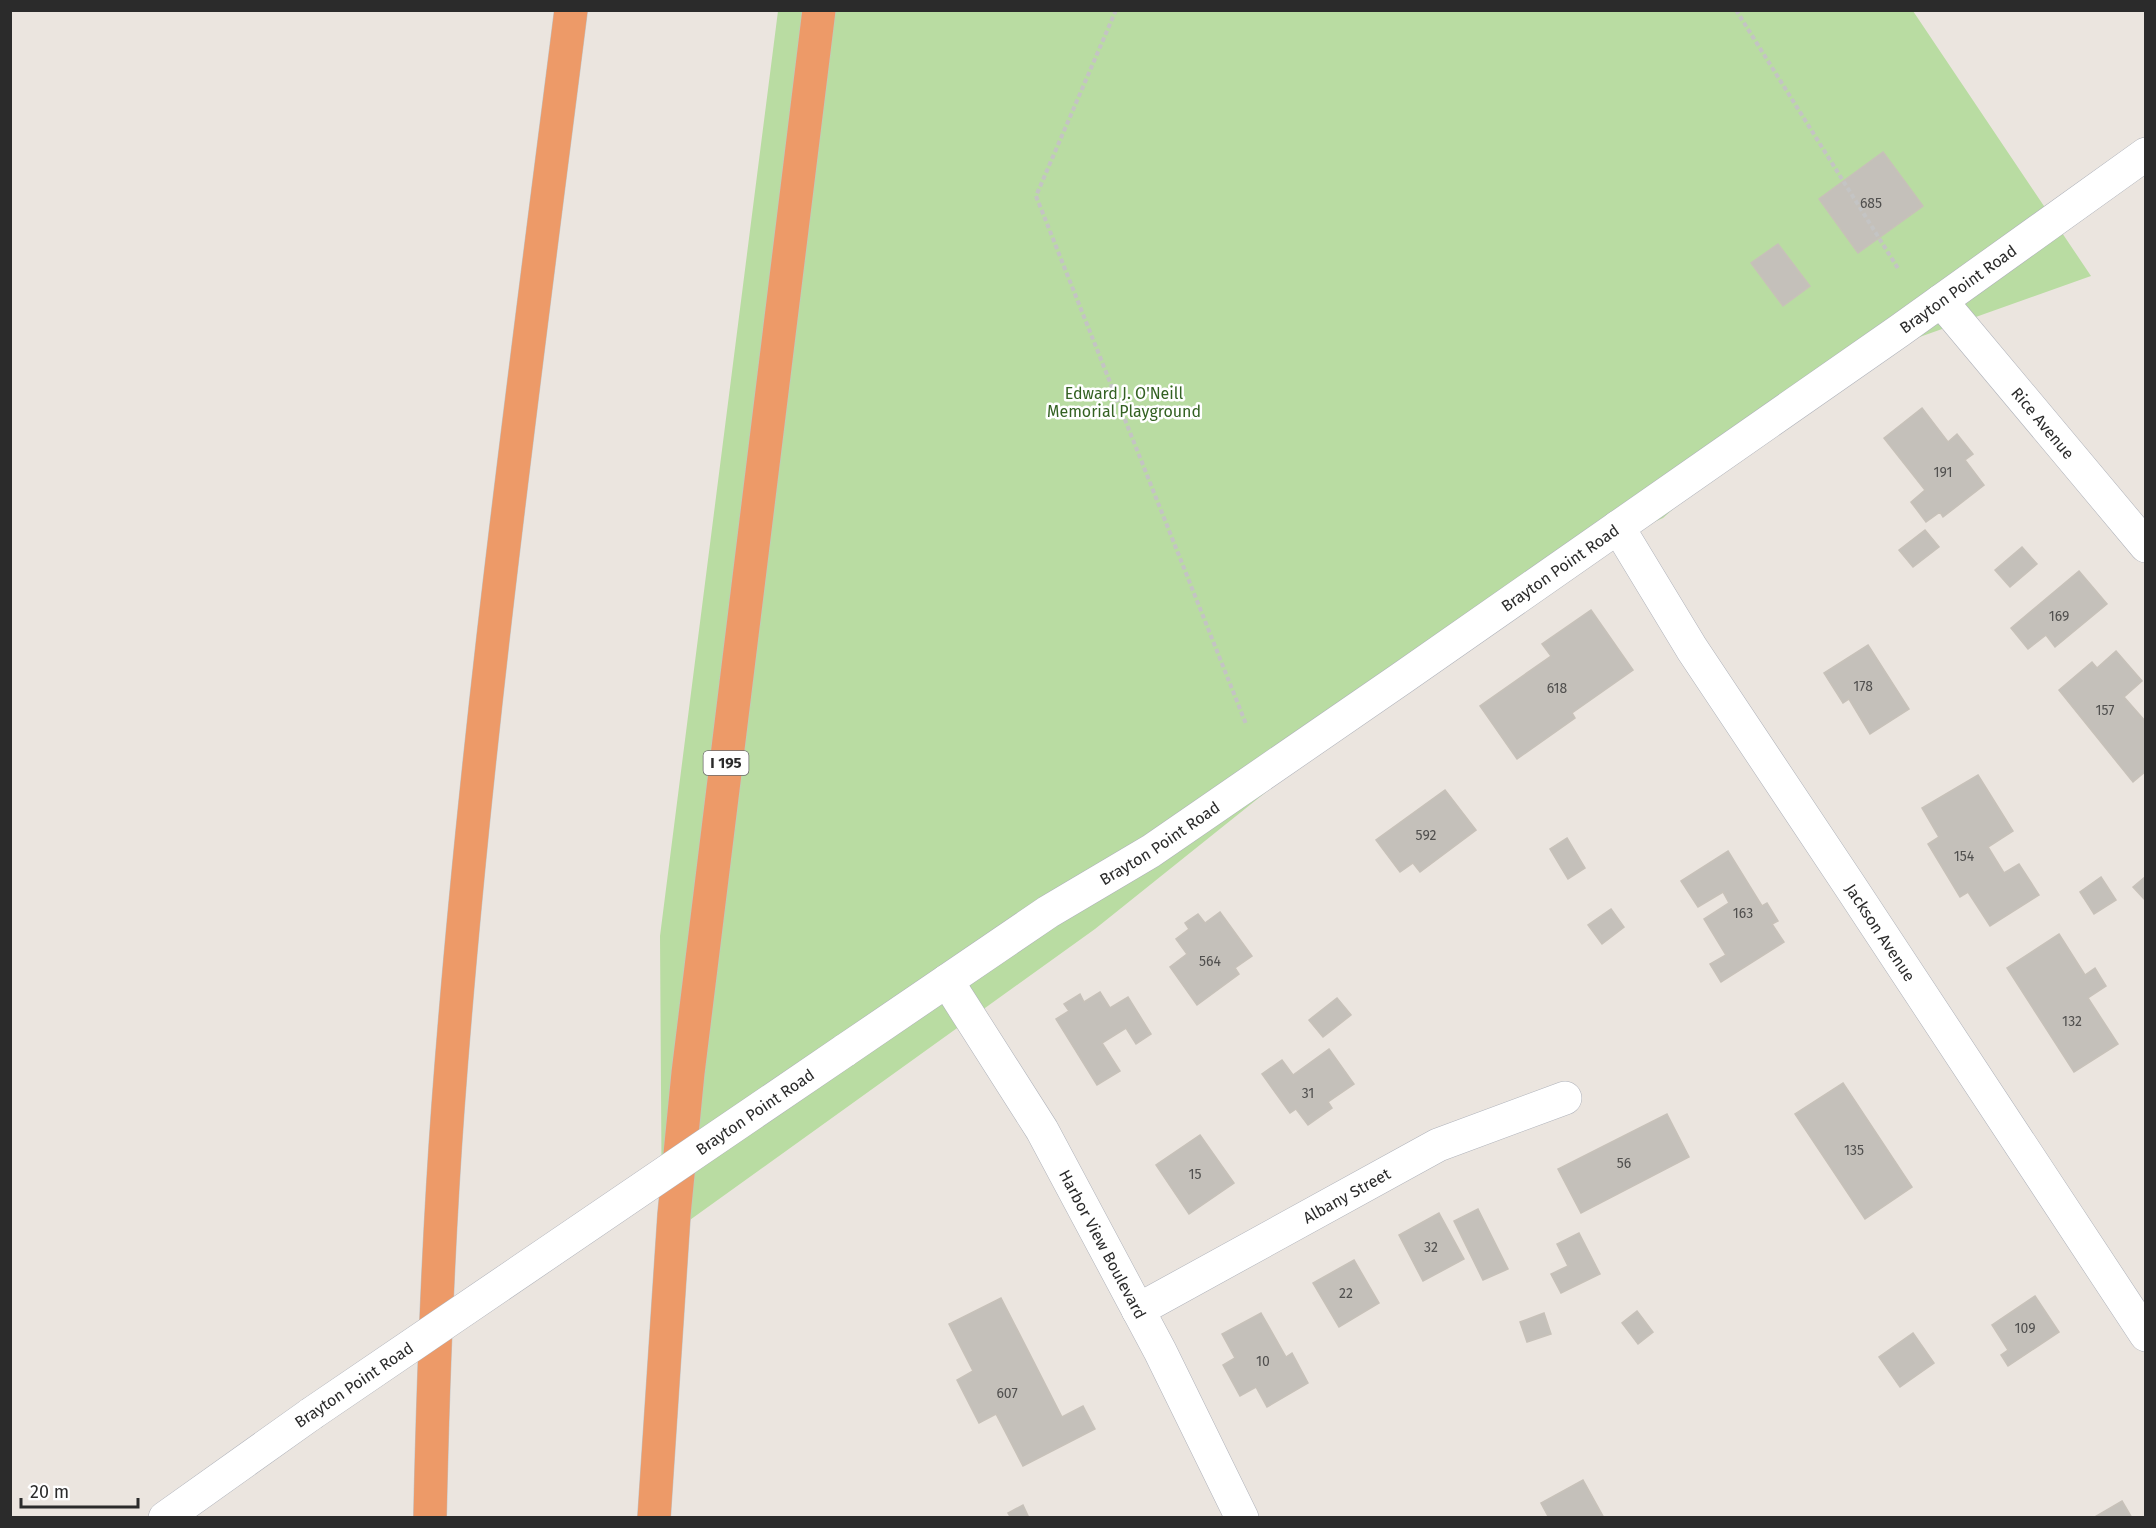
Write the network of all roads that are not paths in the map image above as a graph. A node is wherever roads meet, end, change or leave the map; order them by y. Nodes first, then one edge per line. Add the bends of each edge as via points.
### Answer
1 (571, 10) edge
2 (819, 10) edge
3 (2145, 154) edge
4 (1941, 301) junction
5 (1618, 527) junction
6 (2145, 546) edge
7 (947, 981) junction
8 (1565, 1098) dead end
9 (1138, 1310) junction
10 (2145, 1335) edge
11 (165, 1518) edge
12 (430, 1518) edge
13 (654, 1518) edge
14 (1242, 1518) edge

1 - 12 highway via 489,684 460,964 439,1250
2 - 13 highway, I 195 via 688,1073 674,1215
3 - 4 street, Brayton Point Road
4 - 5 street, Brayton Point Road
4 - 6 street, Rice Avenue
5 - 7 street, Brayton Point Road via 1151,851 1048,912
5 - 10 street, Jackson Avenue via 1692,649
7 - 9 street, Harbor View Boulevard via 1042,1130
7 - 11 street, Brayton Point Road, bridge via 311,1414
8 - 9 street, Albany Street via 1438,1145
9 - 14 street, Harbor View Boulevard

